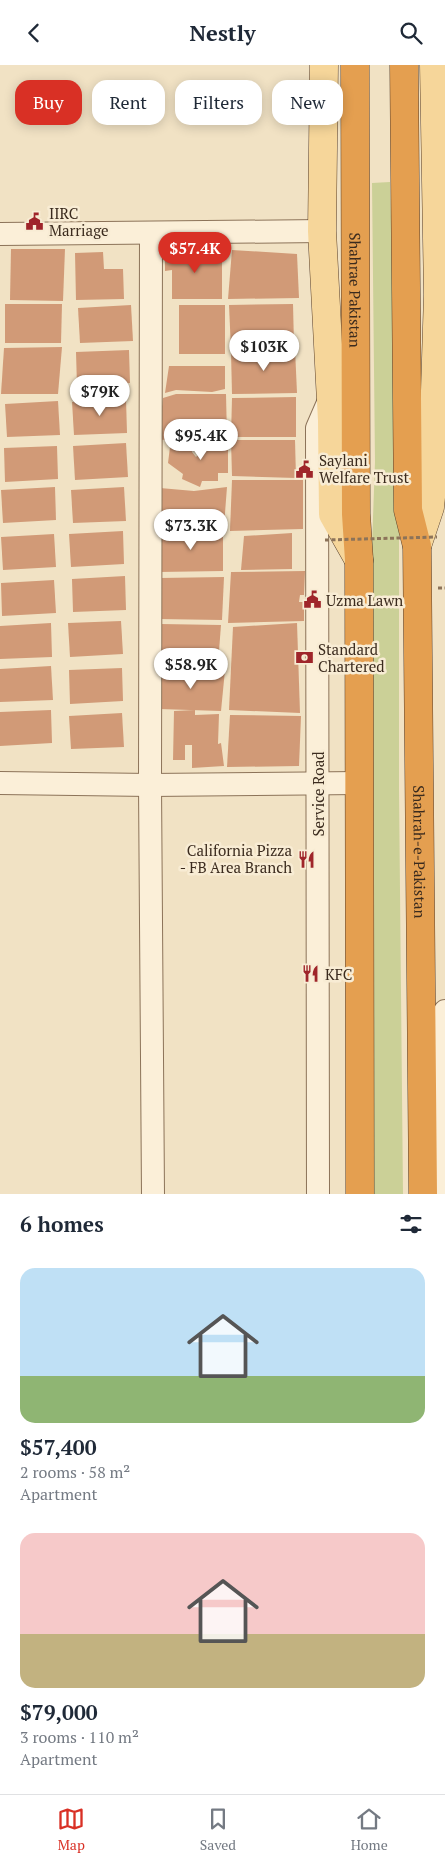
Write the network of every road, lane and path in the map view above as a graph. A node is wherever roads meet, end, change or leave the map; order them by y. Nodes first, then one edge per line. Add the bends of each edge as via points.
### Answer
1 (355, 65) edge
2 (404, 65) edge
3 (434, 65) edge
4 (324, 72) edge
5 (322, 231) junction
6 (0, 234) edge
7 (152, 234) junction
8 (330, 398) junction
9 (439, 441) edge
10 (438, 485) edge
11 (325, 540) dead end
12 (427, 541) junction
13 (359, 559) junction
14 (437, 588) dead end
15 (445, 588) edge
16 (0, 783) edge
17 (318, 783) junction
18 (359, 783) junction
19 (150, 785) junction
20 (445, 1011) edge
21 (153, 1194) edge
22 (318, 1194) edge
23 (360, 1194) edge
24 (423, 1194) edge
25 (444, 1194) edge

1 - 13 highway, Shahrae Pakistan via 356,514
2 - 12 highway, Shahrah-e-Pakistan via 408,510
3 - 9 main road
4 - 5 main road
5 - 7 street
5 - 8 main road
6 - 7 street
7 - 19 street
8 - 13 main road via 334,514
8 - 17 street, Service Road via 317,428
9 - 10 main road
10 - 12 main road via 430,507
11 - 12 path, bridge
12 - 24 highway, Shahrah-e-Pakistan
13 - 18 highway
14 - 15 path
16 - 19 street
17 - 18 street
17 - 19 street
17 - 22 street, Service Road
18 - 23 highway
19 - 21 street
20 - 25 street

